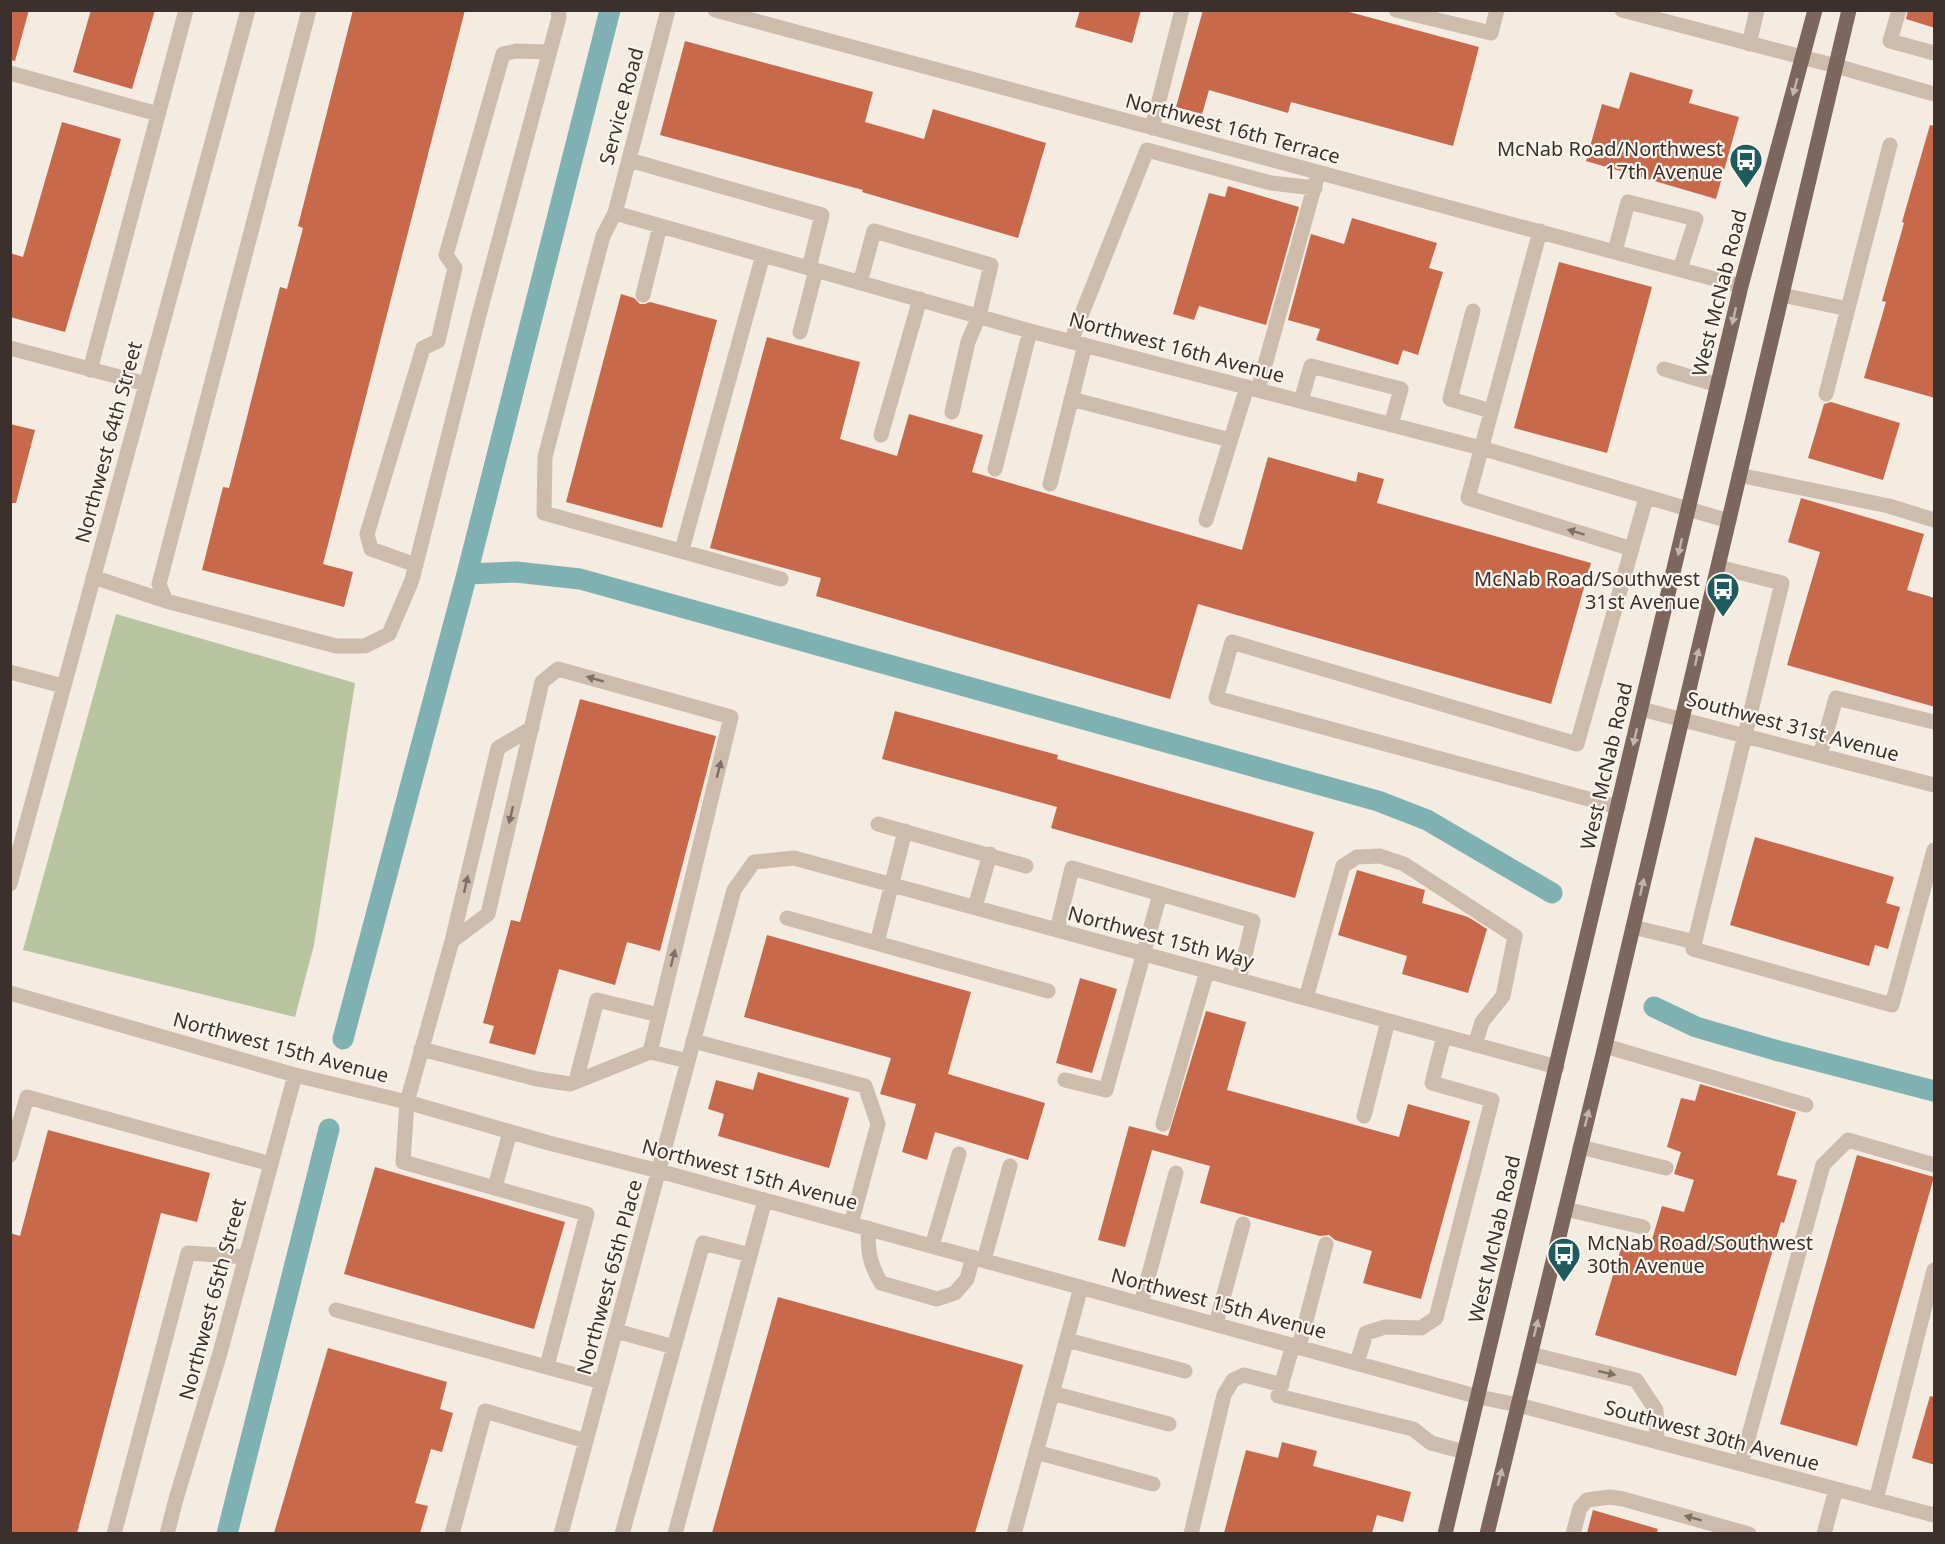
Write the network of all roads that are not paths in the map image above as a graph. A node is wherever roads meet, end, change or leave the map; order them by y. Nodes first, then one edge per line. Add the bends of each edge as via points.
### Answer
1 (186, 10) edge
2 (248, 10) edge
3 (309, 10) edge
4 (558, 10) edge
5 (669, 10) edge
6 (715, 10) edge
7 (1182, 10) edge
8 (1396, 10) edge
9 (1497, 10) edge
10 (1622, 10) edge
11 (1757, 10) edge
12 (1815, 10) edge
13 (1849, 10) edge
14 (1899, 10) edge
15 (1749, 44) junction
16 (549, 52) junction
17 (1935, 53) edge
18 (1803, 58) junction
19 (1836, 66) junction
20 (10, 73) edge
21 (1935, 94) edge
22 (158, 114) junction
23 (1152, 128) junction
24 (1890, 145) dead end
25 (629, 160) junction
26 (1319, 172) junction
27 (1314, 188) junction
28 (615, 213) junction
29 (660, 226) junction
30 (1540, 231) junction
31 (1615, 251) junction
32 (763, 255) junction
33 (812, 269) junction
34 (1680, 269) junction
35 (860, 283) junction
36 (1741, 285) junction
37 (643, 295) dead end
38 (1782, 295) junction
39 (921, 299) junction
40 (1848, 309) junction
41 (1473, 311) dead end
42 (979, 316) junction
43 (1030, 331) junction
44 (800, 332) dead end
45 (1078, 343) junction
46 (10, 348) edge
47 (1664, 369) dead end
48 (90, 370) junction
49 (146, 384) junction
50 (1718, 385) junction
51 (1252, 388) junction
52 (1826, 394) dead end
53 (1071, 399) junction
54 (1301, 401) junction
55 (1491, 411) junction
56 (952, 412) dead end
57 (1391, 424) junction
58 (881, 435) dead end
59 (1230, 440) junction
60 (1481, 448) junction
61 (995, 470) dead end
62 (1739, 475) junction
63 (1050, 484) dead end
64 (1646, 498) junction
65 (1688, 510) junction
66 (1206, 520) dead end
67 (1935, 520) edge
68 (1729, 521) junction
69 (1632, 549) junction
70 (682, 550) junction
71 (416, 565) junction
72 (1718, 567) junction
73 (93, 576) junction
74 (781, 579) dead end
75 (166, 601) junction
76 (10, 672) edge
77 (63, 686) junction
78 (1641, 709) junction
79 (1682, 719) junction
80 (1935, 722) edge
81 (532, 728) junction
82 (1746, 736) junction
83 (1820, 755) junction
84 (1935, 785) edge
85 (1618, 807) junction
86 (878, 824) dead end
87 (905, 831) junction
88 (1935, 850) edge
89 (990, 854) junction
90 (754, 862) joint
91 (1026, 866) dead end
92 (10, 884) edge
93 (891, 885) junction
94 (1160, 894) junction
95 (975, 908) junction
96 (787, 918) dead end
97 (1633, 927) junction
98 (1057, 930) junction
99 (452, 941) junction
100 (1695, 942) junction
101 (877, 943) junction
102 (1144, 954) junction
103 (1207, 971) junction
104 (1239, 980) junction
105 (1048, 991) dead end
106 (10, 993) edge
107 (1306, 998) junction
108 (659, 1015) junction
109 (1388, 1021) junction
110 (1444, 1036) junction
111 (693, 1041) junction
112 (1475, 1045) junction
113 (1605, 1046) junction
114 (421, 1049) junction
115 (650, 1052) junction
116 (688, 1061) junction
117 (1557, 1067) junction
118 (295, 1075) junction
119 (1065, 1080) dead end
120 (576, 1081) junction
121 (407, 1102) junction
122 (1806, 1105) dead end
123 (1364, 1116) dead end
124 (1163, 1124) dead end
125 (510, 1131) junction
126 (1580, 1147) junction
127 (959, 1154) dead end
128 (10, 1155) edge
129 (271, 1164) junction
130 (1935, 1165) edge
131 (1010, 1166) dead end
132 (1666, 1168) dead end
133 (659, 1171) junction
134 (1176, 1173) dead end
135 (495, 1187) junction
136 (765, 1200) junction
137 (1565, 1209) junction
138 (851, 1224) junction
139 (1243, 1224) dead end
140 (1642, 1227) dead end
141 (868, 1228) junction
142 (1326, 1244) dead end
143 (932, 1246) junction
144 (750, 1255) junction
145 (246, 1257) junction
146 (978, 1259) junction
147 (1935, 1270) edge
148 (1081, 1287) junction
149 (1141, 1304) junction
150 (336, 1310) dead end
151 (1216, 1324) junction
152 (616, 1331) junction
153 (1067, 1340) junction
154 (1296, 1346) junction
155 (674, 1347) junction
156 (1530, 1354) junction
157 (1357, 1363) junction
158 (547, 1366) junction
159 (1185, 1371) dead end
160 (602, 1382) junction
161 (1282, 1385) junction
162 (1053, 1393) junction
163 (1479, 1397) junction
164 (1518, 1405) junction
165 (1169, 1424) dead end
166 (585, 1441) junction
167 (1657, 1442) junction
168 (1036, 1452) junction
169 (1465, 1452) junction
170 (1741, 1464) junction
171 (1153, 1484) dead end
172 (1836, 1489) junction
173 (1876, 1500) junction
174 (1935, 1515) edge
175 (114, 1533) edge
176 (167, 1533) edge
177 (452, 1533) edge
178 (561, 1533) edge
179 (622, 1533) edge
180 (675, 1533) edge
181 (1014, 1533) edge
182 (1191, 1533) edge
183 (1445, 1533) edge
184 (1487, 1533) edge
185 (1573, 1533) edge
186 (1749, 1533) edge
187 (1824, 1533) edge

1 - 22 street
2 - 49 street, Northwest 64th Street
3 - 75 street via 159,584
4 - 16 street
5 - 25 street, Service Road
6 - 23 street, Northwest 16th Terrace
7 - 23 street
8 - 9 street via 1491,33
10 - 15 street
11 - 15 street
12 - 18 main road, West McNab Road
13 - 19 main road
14 - 17 street via 1890,41
15 - 18 street
16 - 71 street
16 - 71 street via 503,54 446,255 454,268 438,341 423,348 368,534 370,549
18 - 19 street
18 -> 36 main road, West McNab Road
19 - 21 street
19 - 38 main road
20 - 22 street
22 - 48 street
23 - 26 street, Northwest 16th Terrace
24 - 40 street
25 - 28 street, Service Road
25 - 33 street via 822,214
26 - 27 street
26 - 30 street, Northwest 16th Terrace
27 - 45 street via 1271,183 1147,150
27 - 51 street
28 - 29 street, Northwest 16th Avenue
28 - 70 street, Service Road via 603,236 545,458 544,513
29 - 32 street, Northwest 16th Avenue
29 - 37 street
30 - 31 street, Northwest 16th Terrace
30 - 55 street
31 - 34 street, Northwest 16th Terrace
31 - 34 street via 1628,201 1696,219
32 - 33 street, Northwest 16th Avenue
32 - 70 street
33 - 35 street, Northwest 16th Avenue
33 - 44 street
34 - 36 street, Northwest 16th Terrace
35 - 39 street, Northwest 16th Avenue
35 - 42 street via 874,231 991,265
36 -> 50 main road, West McNab Road
38 - 40 street
38 - 62 main road
39 - 42 street, Northwest 16th Avenue
39 - 58 street
40 - 52 street
41 - 55 street via 1450,399
42 - 43 street, Northwest 16th Avenue
42 - 56 street via 968,342
43 - 45 street, Northwest 16th Avenue
43 - 61 street
45 - 51 street, Northwest 16th Avenue
45 - 53 street
46 - 48 street
47 - 50 street
48 - 49 street
49 - 73 street, Northwest 64th Street
50 - 65 main road, West McNab Road
51 - 54 street, Northwest 16th Avenue
51 - 59 street
53 - 59 street
53 - 63 street
54 - 57 street, Northwest 16th Avenue
54 - 57 street via 1311,366 1390,386 1401,389
55 - 60 street
57 - 60 street, Northwest 16th Avenue
59 - 66 street
60 - 64 street, Northwest 16th Avenue
69 -> 60 street via 1468,498
62 - 67 street via 1889,506
62 - 68 main road
64 - 65 street, Northwest 16th Avenue
64 - 69 street
65 - 68 street, Northwest 16th Avenue
65 -> 78 main road, West McNab Road
68 - 72 main road
69 - 85 street via 1577,744 1232,642 1216,698
70 - 74 street
71 - 75 street via 389,634 365,646 336,646
79 -> 72 main road
72 - 82 street via 1782,583
73 - 75 street
73 - 77 street, Northwest 64th Street
76 - 77 street
77 - 92 street, Northwest 64th Street
78 - 79 street, Southwest 31st Avenue
78 -> 85 main road, West McNab Road
79 - 82 street, Southwest 31st Avenue
97 -> 79 main road
80 - 83 street via 1836,698
81 -> 99 street via 488,914
99 -> 81 street via 498,748
108 -> 81 street via 731,717 558,669 542,682
82 - 83 street, Southwest 31st Avenue
82 - 100 street
83 - 84 street, Southwest 31st Avenue
85 - 117 main road, West McNab Road
86 - 87 street
87 - 89 street
87 - 93 street
88 - 100 street via 1892,1005 1693,949
89 - 91 street
89 - 95 street
90 - 93 street, Northwest 15th Way via 794,858
90 - 111 street, Northwest 65th Place via 734,890
93 - 95 street, Northwest 15th Way
93 - 101 street
94 - 98 street via 1072,868
94 - 102 street
94 - 104 street via 1253,921
95 - 98 street, Northwest 15th Way
96 - 101 street
97 - 100 street
97 - 113 main road
98 - 102 street, Northwest 15th Way
99 - 114 street
101 - 105 street
102 - 103 street, Northwest 15th Way
102 - 119 street via 1106,1090
103 - 104 street, Northwest 15th Way
103 - 124 street
104 - 107 street, Northwest 15th Way
106 - 118 street, Northwest 15th Avenue
107 - 109 street, Northwest 15th Way
107 - 112 street via 1342,866 1357,857 1380,856 1404,864 1515,936 1503,996 1482,1022
108 - 115 street
108 - 120 street via 597,1000
109 - 110 street, Northwest 15th Way
109 - 123 street
110 - 112 street, Northwest 15th Way
110 - 157 street via 1432,1083 1492,1100 1436,1318 1421,1328 1385,1327 1366,1333
111 - 116 street, Northwest 65th Place
111 - 138 street via 865,1086 878,1124
112 - 117 street, Northwest 15th Way
113 - 122 street
126 -> 113 main road
114 - 120 street via 537,1079 570,1084
114 - 121 street
115 - 116 street
115 - 120 street
116 - 133 street, Northwest 65th Place
117 - 163 main road, West McNab Road
118 - 121 street, Northwest 15th Avenue
118 - 129 street, Northwest 65th Street
121 - 125 street, Northwest 15th Avenue
121 - 135 street via 403,1162
125 - 133 street, Northwest 15th Avenue
125 - 135 street
126 - 132 street
126 - 137 main road
127 - 143 street
128 - 129 street via 27,1096
129 - 145 street, Northwest 65th Street
130 - 170 street via 1848,1140 1823,1165
131 - 146 street
133 - 136 street, Northwest 15th Avenue
133 - 152 street, Northwest 65th Place
134 - 149 street
135 - 158 street via 587,1214
136 - 138 street, Northwest 15th Avenue
136 - 144 street
137 - 140 street
156 -> 137 main road
138 - 141 street, Northwest 15th Avenue
139 - 151 street
141 - 143 street, Northwest 15th Avenue
141 - 146 street via 872,1268 881,1283 937,1299 955,1293
142 - 154 street
143 - 146 street, Northwest 15th Avenue
144 - 155 street via 703,1243
144 - 180 street
145 - 175 street via 188,1253
145 - 176 street, Northwest 65th Street
146 - 148 street, Northwest 15th Avenue
147 - 173 street
148 - 149 street, Northwest 15th Avenue
148 - 153 street
149 - 151 street, Northwest 15th Avenue
150 - 158 street
151 - 154 street, Northwest 15th Avenue
152 - 155 street
152 - 160 street, Northwest 65th Place
153 - 159 street
153 - 162 street
154 - 157 street, Northwest 15th Avenue
154 - 161 street
155 - 179 street
156 - 164 main road
156 -> 167 street via 1636,1380 1656,1410
157 - 163 street, Northwest 15th Avenue
158 - 160 street
160 - 166 street, Northwest 65th Place
161 - 169 street via 1278,1396 1413,1430 1431,1443
161 - 182 street via 1244,1375 1233,1380 1224,1395
162 - 165 street
162 - 168 street
163 - 164 street, Southwest 30th Avenue
163 - 169 main road, West McNab Road
164 - 167 street, Southwest 30th Avenue
184 -> 164 main road
166 - 177 street via 485,1411
166 - 178 street, Northwest 65th Place
167 - 170 street, Southwest 30th Avenue
168 - 171 street
168 - 181 street
169 - 183 main road, West McNab Road
170 - 172 street, Southwest 30th Avenue
172 - 173 street, Southwest 30th Avenue
172 - 187 street
173 - 174 street, Southwest 30th Avenue
186 -> 185 street via 1610,1497 1587,1500

